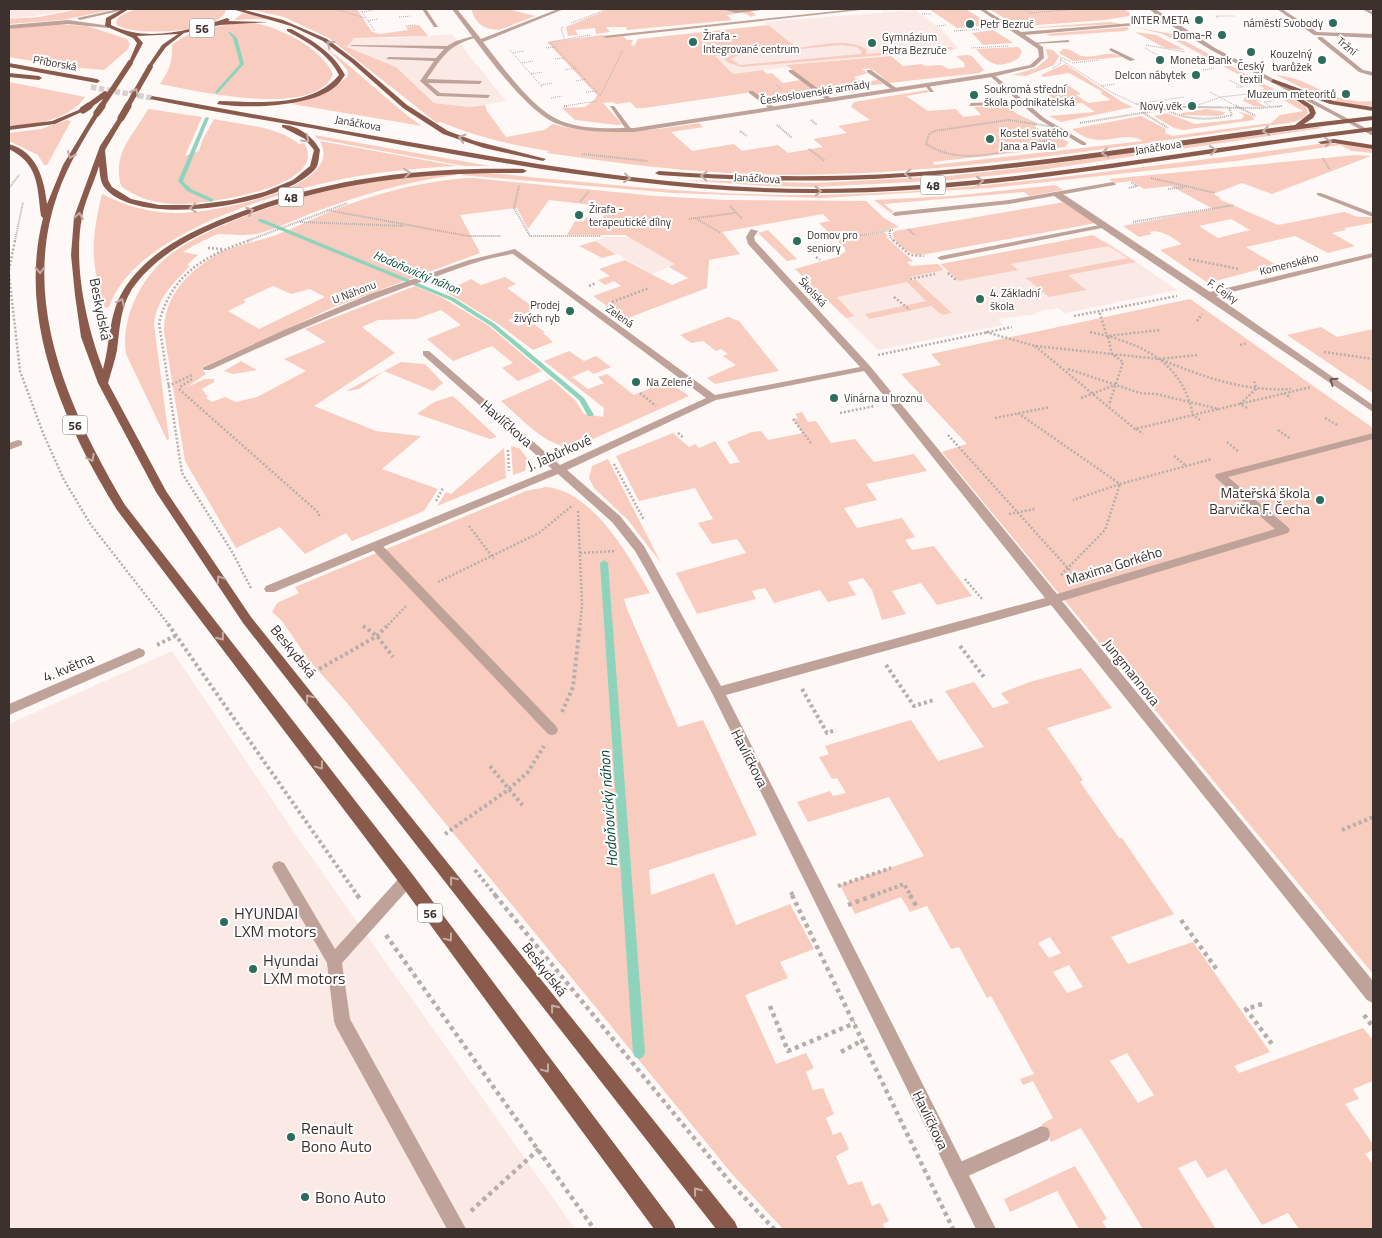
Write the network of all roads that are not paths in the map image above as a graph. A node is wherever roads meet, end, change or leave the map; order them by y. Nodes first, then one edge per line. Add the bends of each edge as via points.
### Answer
1 (125, 9) edge
2 (235, 9) edge
3 (424, 9) edge
4 (455, 9) edge
5 (562, 9) edge
6 (724, 9) edge
7 (759, 9) edge
8 (867, 9) edge
9 (981, 9) edge
10 (1152, 9) edge
11 (1279, 9) edge
12 (1366, 9) edge
13 (1373, 14) edge
14 (771, 18) junction
15 (220, 22) junction
16 (1169, 22) junction
17 (53, 23) junction
18 (9, 26) edge
19 (108, 26) junction
20 (436, 26) dead end
21 (188, 31) junction
22 (127, 33) junction
23 (1020, 34) junction
24 (606, 36) dead end
25 (1318, 36) junction
26 (1373, 36) edge
27 (479, 39) junction
28 (1068, 41) dead end
29 (1034, 43) junction
30 (352, 46) dead end
31 (448, 48) junction
32 (1111, 49) dead end
33 (389, 59) dead end
34 (438, 60) junction
35 (1132, 60) dead end
36 (9, 65) edge
37 (791, 71) dead end
38 (869, 71) dead end
39 (9, 73) edge
40 (1373, 74) edge
41 (992, 75) junction
42 (97, 81) tunnel mouth
43 (423, 81) junction
44 (1273, 81) junction
45 (480, 82) dead end
46 (926, 86) junction
47 (92, 87) tunnel mouth
48 (896, 90) junction
49 (932, 91) dead end
50 (109, 92) junction
51 (751, 92) dead end
52 (488, 96) dead end
53 (830, 100) junction
54 (1023, 102) junction
55 (219, 103) junction
56 (971, 105) dead end
57 (612, 107) dead end
58 (1373, 108) edge
59 (773, 109) junction
60 (263, 118) junction
61 (1373, 118) edge
62 (1349, 121) junction
63 (1295, 127) junction
64 (9, 128) edge
65 (1373, 129) edge
66 (629, 130) junction
67 (1364, 130) junction
68 (1373, 134) edge
69 (1084, 144) dead end
70 (9, 146) edge
71 (103, 146) junction
72 (1373, 147) edge
73 (542, 159) junction
74 (1096, 168) junction
75 (633, 171) dead end
76 (579, 172) junction
77 (653, 172) dead end
78 (1113, 184) dead end
79 (1057, 194) junction
80 (1319, 194) dead end
81 (895, 214) dead end
82 (1373, 215) edge
83 (46, 222) junction
84 (1105, 226) junction
85 (754, 231) dead end
86 (514, 251) joint
87 (1373, 255) edge
88 (941, 258) dead end
89 (1209, 295) junction
90 (426, 353) dead end
91 (863, 363) junction
92 (203, 370) road end
93 (103, 383) junction
94 (713, 398) junction
95 (1373, 409) edge
96 (1373, 436) edge
97 (558, 470) junction
98 (376, 546) junction
99 (270, 588) dead end
100 (1052, 600) junction
101 (139, 653) dead end
102 (718, 692) junction
103 (9, 710) edge
104 (552, 730) road end
105 (279, 867) dead end
106 (406, 880) junction
107 (334, 961) junction
108 (1373, 994) edge
109 (1042, 1134) dead end
110 (957, 1172) junction
111 (456, 1228) edge
112 (666, 1229) edge
113 (728, 1229) edge
114 (986, 1229) edge

1 - 17 street
1 - 19 main road via 111,16
2 - 15 main road, Beskydská / 56 via 233,16
73 -> 2 main road, 48 via 442,130 398,102 316,35 279,19
3 - 20 lane
4 - 27 street, Československé armády
5 - 27 street
6 - 7 lane via 736,12
7 - 14 street
8 - 14 street
9 - 23 street
10 - 16 street
11 - 25 street, Tržní
12 - 13 street
14 - 24 street
15 - 21 main road, Beskydská / 56
15 - 55 main road, 48 via 256,21 281,26 320,51 342,75 329,88 290,101
16 - 23 street
16 - 44 street
17 - 18 street
17 - 19 street via 85,22
19 - 22 main road, Beskydská / 56
21 - 22 main road, Beskydská / 56
71 -> 21 main road, Beskydská / 56, bridge via 164,46
22 - 50 main road, 56, bridge via 140,43 130,64
23 - 29 street
25 - 26 street
25 - 40 street, Tržní via 1361,71
27 - 31 lane via 454,41
27 - 66 street, Československé armády via 538,110 557,121 581,127
28 - 29 lane
29 - 41 street, Československé armády via 1041,48 1042,57 1032,66
30 - 31 lane
31 - 34 lane
32 - 35 lane
33 - 34 lane
34 - 43 lane
36 - 42 main road, Příborská
37 - 53 lane
38 - 48 lane
39 - 47 main road, Příborská
41 - 46 street, Československé armády
41 - 54 lane
43 - 45 lane
43 - 52 lane via 440,95
44 - 58 main road via 1332,104
44 - 62 street
44 - 63 main road via 1311,107 1311,117
46 - 48 street, Československé armády
46 - 49 lane
48 - 53 street, Československé armády
50 - 64 main road, bridge via 83,110 53,123
50 -> 83 main road, 56, bridge via 76,145
51 - 59 lane
53 - 59 street, Československé armády
54 - 56 lane
54 - 69 lane via 1042,119
55 - 60 main road, Janáčkova / 48 via 154,95
55 - 73 main road, Janáčkova / 48
57 - 66 lane
59 - 66 street, Československé armády
60 -> 71 main road, 48 via 306,137 316,149 314,165 301,177 282,187 213,206 155,207 123,197 109,188 106,182
60 - 76 main road, Janáčkova / 48
61 - 62 main road, 48
62 - 63 main road, Janáčkova / 48
62 - 67 street
63 -> 77 main road, Janáčkova / 48 via 1024,164 901,175 770,178
65 - 67 main road, 48
67 - 68 street
74 -> 67 main road, Janáčkova / 48
70 - 83 main road via 24,153 34,163
93 -> 71 main road, Beskydská / 56 via 86,336 75,255 78,217
74 -> 72 main road, 48 via 1174,162 1334,141
73 - 75 main road, Janáčkova / 48
76 -> 74 main road, Janáčkova / 48 via 713,186 816,191 955,184
93 -> 76 main road, 48 via 112,351 114,321 130,286 165,250 203,229 306,192 370,178 448,169
78 - 79 lane
79 - 81 lane via 973,207
79 - 84 street, F. Čejky
80 - 82 lane
83 -> 106 main road, 56 via 39,260 40,303 48,348 63,398 92,461 121,507
84 - 88 lane
84 - 89 street, F. Čejky
85 - 91 street, Školská via 751,242
86 - 92 street, U Náhonu via 495,254 416,280 306,323
86 - 94 street, Zelená
87 - 89 street, Komenského
95 -> 89 street, F. Čejky
90 - 97 street, Havlíčkova
91 - 94 street, J. Jabůrkové
91 - 100 street, Jungmannova
113 -> 93 main road, Beskydská / 56 via 247,620 161,492
94 - 97 street, J. Jabůrkové
96 - 100 street, Maxima Gorkého via 1220,476 1284,530
97 - 98 street, J. Jabůrkové
97 - 102 street, Havlíčkova via 616,519 640,549
98 - 99 street, J. Jabůrkové
98 - 104 lane
100 - 102 street, Maxima Gorkého
100 - 108 street, Jungmannova
101 - 103 street, 4. května
102 - 110 street, Havlíčkova
105 - 107 lane
106 - 107 lane
106 -> 112 main road, 56
107 - 111 lane via 342,1021
109 - 110 lane
110 - 114 street, Havlíčkova

